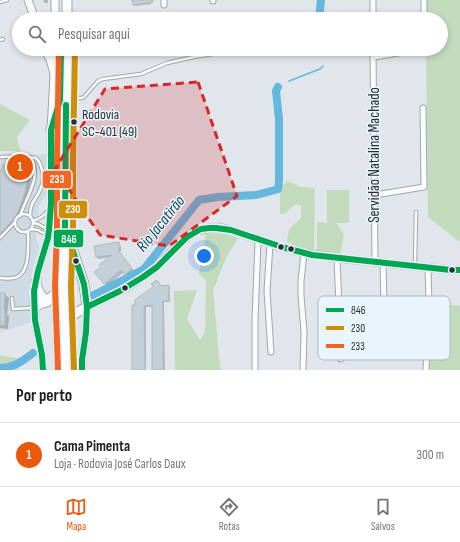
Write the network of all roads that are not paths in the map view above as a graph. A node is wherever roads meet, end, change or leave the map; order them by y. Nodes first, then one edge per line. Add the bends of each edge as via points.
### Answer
1 (7, 0) edge
2 (28, 0) edge
3 (55, 0) edge
4 (62, 0) edge
5 (67, 0) edge
6 (373, 0) edge
7 (424, 0) edge
8 (0, 2) edge
9 (33, 12) edge
10 (54, 12) edge
11 (62, 12) edge
12 (67, 12) edge
13 (373, 12) edge
14 (424, 12) edge
15 (55, 56) edge
16 (56, 56) edge
17 (69, 56) edge
18 (206, 56) edge
19 (380, 56) edge
20 (374, 57) joint
21 (63, 99) junction
22 (423, 108) dead end
23 (51, 130) junction
24 (0, 157) edge
25 (30, 157) junction
26 (375, 195) junction
27 (51, 204) junction
28 (416, 212) dead end
29 (20, 216) junction
30 (30, 217) junction
31 (16, 222) junction
32 (33, 222) junction
33 (65, 228) junction
34 (29, 230) junction
35 (49, 233) junction
36 (0, 238) edge
37 (258, 240) junction
38 (270, 244) junction
39 (304, 253) junction
40 (337, 258) junction
41 (379, 262) junction
42 (415, 266) junction
43 (428, 268) junction
44 (460, 270) edge
45 (0, 278) edge
46 (36, 282) junction
47 (57, 290) junction
48 (34, 291) junction
49 (339, 296) edge
50 (381, 296) edge
51 (429, 296) edge
52 (12, 298) dead end
53 (47, 302) junction
54 (34, 308) junction
55 (83, 309) junction
56 (57, 312) junction
57 (64, 329) junction
58 (271, 352) dead end
59 (426, 360) edge
60 (43, 370) edge
61 (59, 370) edge
62 (66, 370) edge
63 (82, 370) edge
64 (255, 370) edge
65 (303, 370) edge
66 (426, 370) edge

1 - 8 lane
2 - 9 main road
3 - 10 main road
4 - 11 highway
5 - 12 highway
6 - 13 street
7 - 14 street
15 - 23 main road
16 - 21 highway
17 - 21 highway
18 - 21 lane via 167,63 141,74 103,79 84,97
19 - 20 street
20 - 26 street, Servidão Natalina Machado
21 - 23 highway
21 - 33 highway
21 - 47 highway
22 - 26 street via 424,187
23 - 27 main road
24 - 25 lane
25 - 29 lane via 35,174
25 - 30 lane via 39,161 43,179 41,188 32,202
26 - 41 street, Servidão Natalina Machado
27 - 32 lane via 46,213
27 - 35 main road
28 - 42 lane
29 - 30 lane via 24,214
29 - 31 lane
30 - 32 lane
31 - 34 lane via 18,229 24,232
31 - 36 lane
32 - 34 lane
32 - 35 lane
33 - 55 highway via 84,284
33 - 57 highway
34 - 35 lane
34 - 45 lane via 28,260 22,273 13,278
35 - 46 main road
37 - 38 main road
37 - 55 main road via 222,228 196,231 152,271 126,288
37 - 64 street
38 - 39 main road
38 - 58 street via 266,291
39 - 40 main road
39 - 65 street via 301,281
40 - 41 main road
40 - 49 street
41 - 42 main road
41 - 50 street, Servidão Natalina Machado
42 - 43 main road
43 - 44 main road
43 - 51 street
46 - 47 highway via 39,294 47,299 53,297
46 - 48 main road
47 - 56 highway
48 - 53 highway via 39,299
48 - 54 main road
52 - 54 lane via 13,309
53 - 54 highway via 40,303
53 - 56 highway
54 - 60 main road
55 - 57 highway via 72,316
55 - 63 main road via 87,321
56 - 61 highway
57 - 62 highway
59 - 66 street

